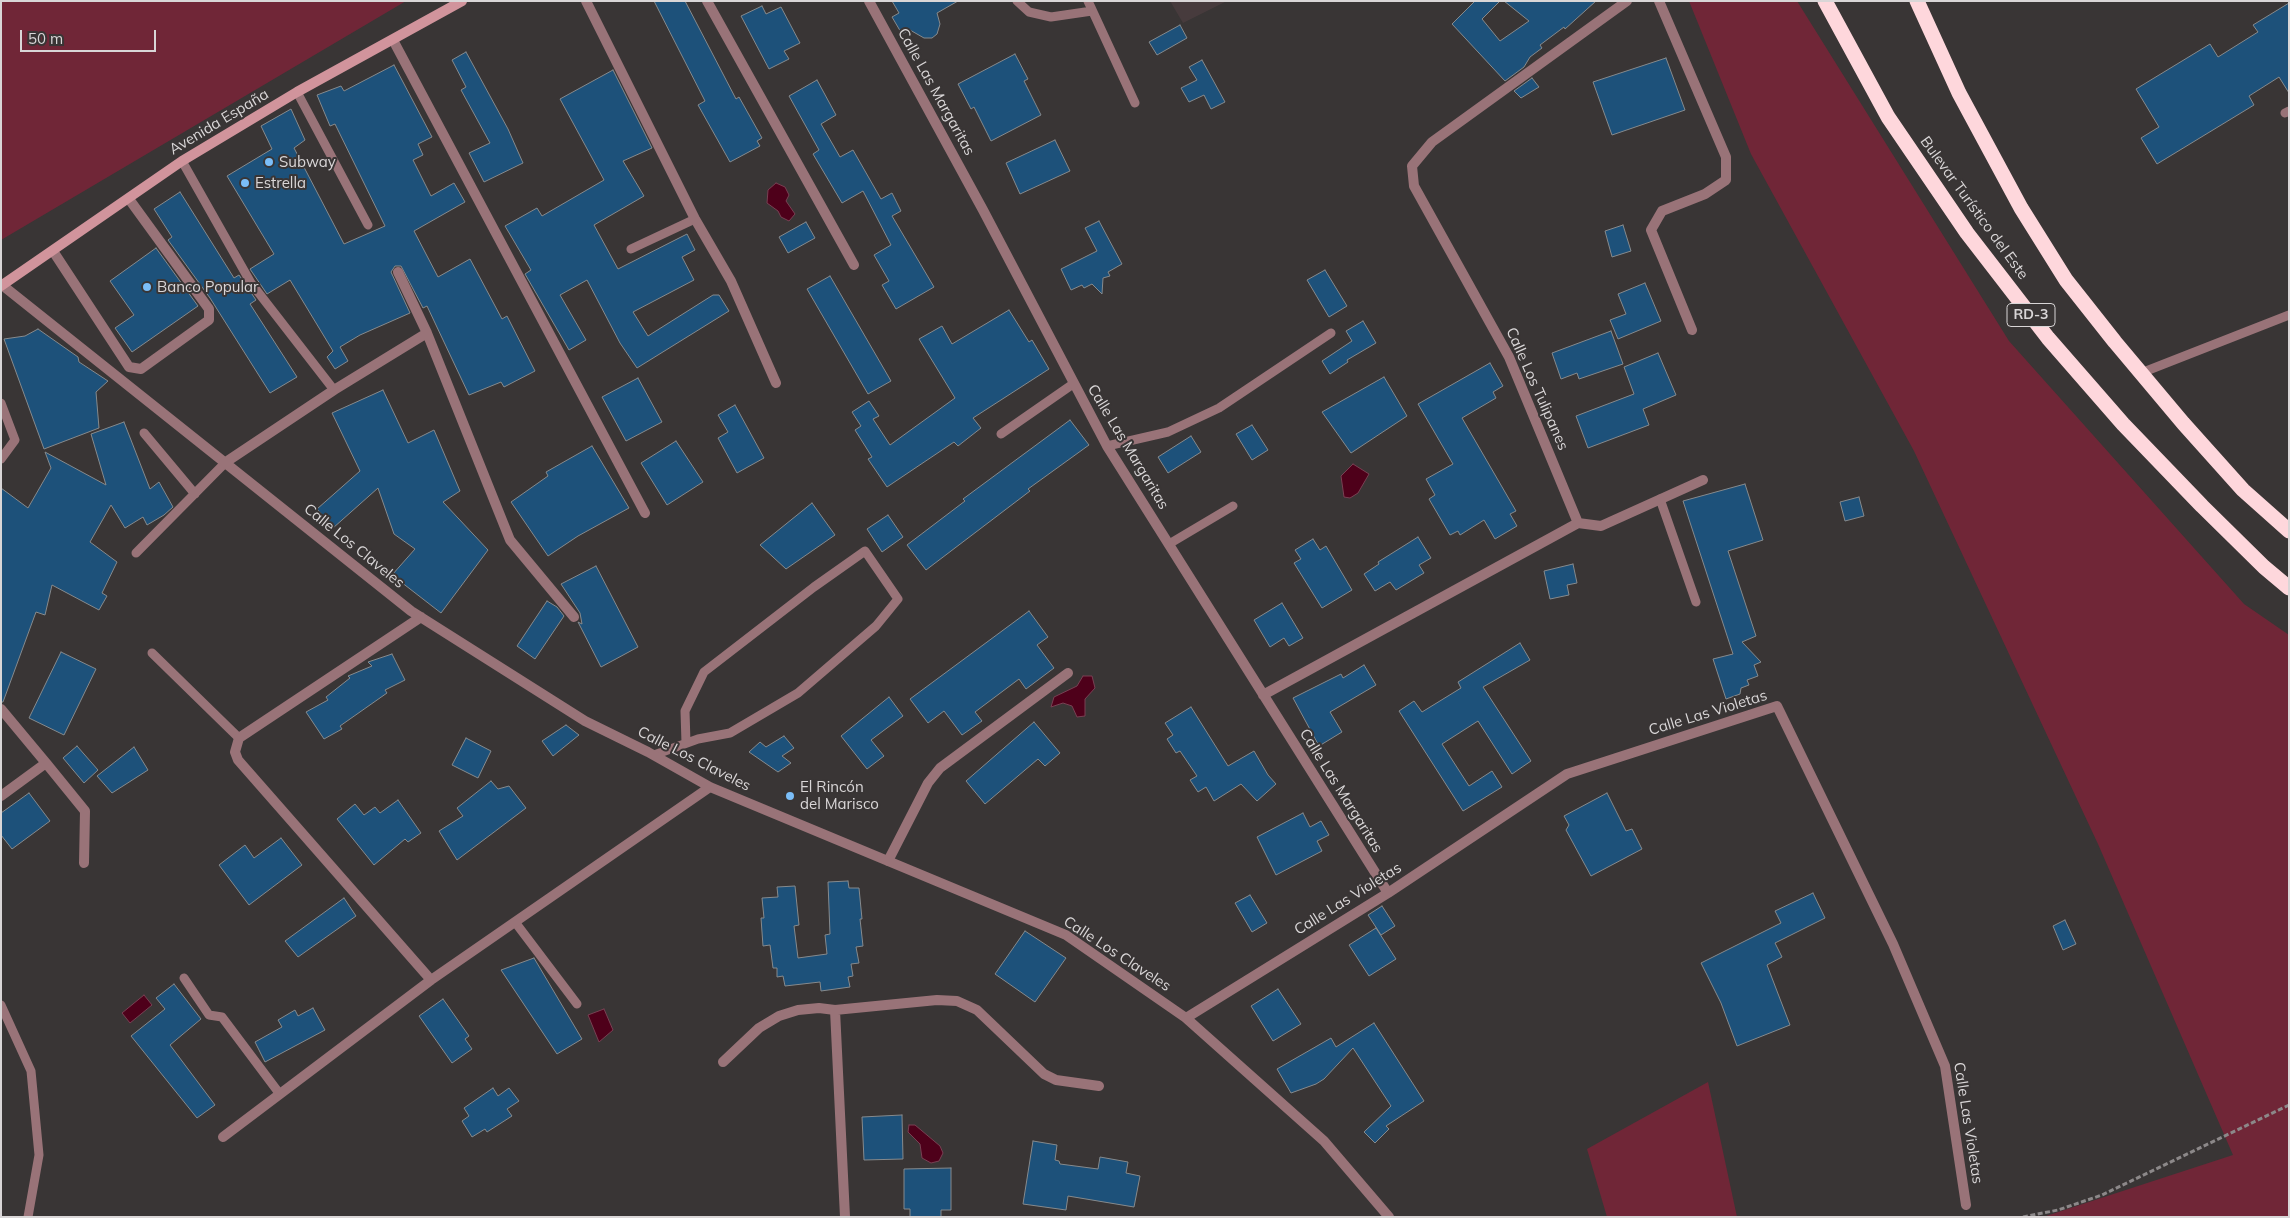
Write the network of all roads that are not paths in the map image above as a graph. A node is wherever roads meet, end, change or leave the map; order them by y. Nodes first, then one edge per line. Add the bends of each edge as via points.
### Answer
1 (462, 1) edge
2 (586, 1) edge
3 (706, 1) edge
4 (869, 1) edge
5 (1016, 1) edge
6 (1088, 1) edge
7 (1627, 1) edge
8 (1659, 1) edge
9 (1825, 1) edge
10 (1917, 1) edge
11 (1092, 11) junction
12 (393, 40) junction
13 (297, 92) junction
14 (1135, 103) dead end
15 (182, 161) junction
16 (129, 199) junction
17 (695, 219) junction
18 (368, 225) dead end
19 (632, 249) dead end
20 (53, 251) junction
21 (854, 265) dead end
22 (398, 272) dead end
23 (2, 286) edge
24 (2289, 314) edge
25 (1692, 330) dead end
26 (1331, 333) dead end
27 (427, 334) junction
28 (2141, 373) junction
29 (776, 383) dead end
30 (1073, 384) junction
31 (334, 390) junction
32 (1, 403) edge
33 (144, 433) dead end
34 (1001, 434) dead end
35 (1107, 446) junction
36 (1, 459) edge
37 (226, 462) junction
38 (1702, 480) dead end
39 (196, 494) junction
40 (1660, 499) junction
41 (1233, 506) dead end
42 (645, 513) dead end
43 (1578, 523) junction
44 (2289, 531) edge
45 (1169, 544) junction
46 (136, 553) dead end
47 (2289, 588) edge
48 (1696, 602) dead end
49 (421, 617) junction
50 (574, 617) dead end
51 (152, 653) dead end
52 (1068, 673) dead end
53 (1263, 695) junction
54 (1, 709) edge
55 (239, 738) junction
56 (686, 743) junction
57 (654, 755) junction
58 (46, 763) junction
59 (710, 787) junction
60 (1, 796) edge
61 (888, 861) junction
62 (84, 863) dead end
63 (1388, 893) junction
64 (515, 922) junction
65 (184, 978) dead end
66 (431, 980) junction
67 (577, 1004) dead end
68 (1, 1005) edge
69 (835, 1010) junction
70 (1186, 1018) junction
71 (723, 1062) dead end
72 (1099, 1086) dead end
73 (279, 1094) junction
74 (223, 1136) dead end
75 (1966, 1204) dead end
76 (28, 1217) edge
77 (845, 1217) edge
78 (1389, 1217) edge

1 - 12 street, Avenida España
2 - 17 street
3 - 21 street
4 - 30 street, Calle Las Margaritas
5 - 11 lane via 1029,12 1051,17
6 - 11 lane
7 - 43 street, Calle Los Tulipanes via 1432,142 1412,166 1414,186 1509,357
8 - 25 street via 1726,157 1726,180 1705,194 1662,212 1651,230
9 - 47 highway, Bulevar Turístico del Este / RD-3 via 1888,117 1967,233 2048,338 2202,506
10 - 28 highway via 1959,93 2021,208 2066,280
11 - 14 lane
12 - 13 street, Avenida España
12 - 42 street
13 - 15 street, Avenida España
13 - 18 lane
15 - 16 street, Avenida España
15 - 31 lane via 252,283
16 - 20 street, Avenida España
16 - 20 street via 209,309 209,320 140,368 128,368
17 - 19 lane
17 - 29 street via 731,281
20 - 23 street, Avenida España
22 - 27 street
23 - 37 street, Calle Los Claveles
24 - 28 lane
26 - 35 lane via 1219,408 1168,432
27 - 31 street
27 - 50 street via 510,540
28 - 44 highway via 2243,490
30 - 34 lane
30 - 35 street, Calle Las Margaritas
31 - 37 street
32 - 36 lane via 16,440
33 - 39 lane
35 - 45 street, Calle Las Margaritas
37 - 39 lane
37 - 49 street, Calle Los Claveles
38 - 40 street
39 - 46 lane
40 - 43 street via 1600,526
40 - 48 lane
41 - 45 lane
43 - 53 street
45 - 53 street, Calle Las Margaritas
49 - 55 street
49 - 57 street, Calle Los Claveles via 585,721
51 - 55 lane
52 - 61 street via 940,768 928,783
53 - 63 street, Calle Las Margaritas
54 - 58 street
55 - 66 street via 235,752 238,760
56 - 56 lane via 730,734 798,693 876,626 898,599 865,551 704,672 684,711
56 - 57 lane
57 - 59 street, Calle Los Claveles
58 - 60 street
58 - 62 street via 85,810
59 - 61 street, Calle Los Claveles
59 - 64 street
61 - 70 street, Calle Los Claveles via 1066,935
63 - 70 street, Calle Las Violetas
63 - 75 street, Calle Las Violetas via 1566,774 1777,706 1893,944 1946,1066
64 - 66 street
64 - 67 lane
65 - 73 lane via 209,1015 222,1017
66 - 73 street
68 - 76 lane via 31,1071 39,1155
69 - 71 street via 798,1010 779,1016 759,1028
69 - 72 street via 957,1001 977,1010 1044,1074 1056,1080
69 - 77 street
70 - 78 street, Calle Los Claveles via 1324,1141
73 - 74 street

